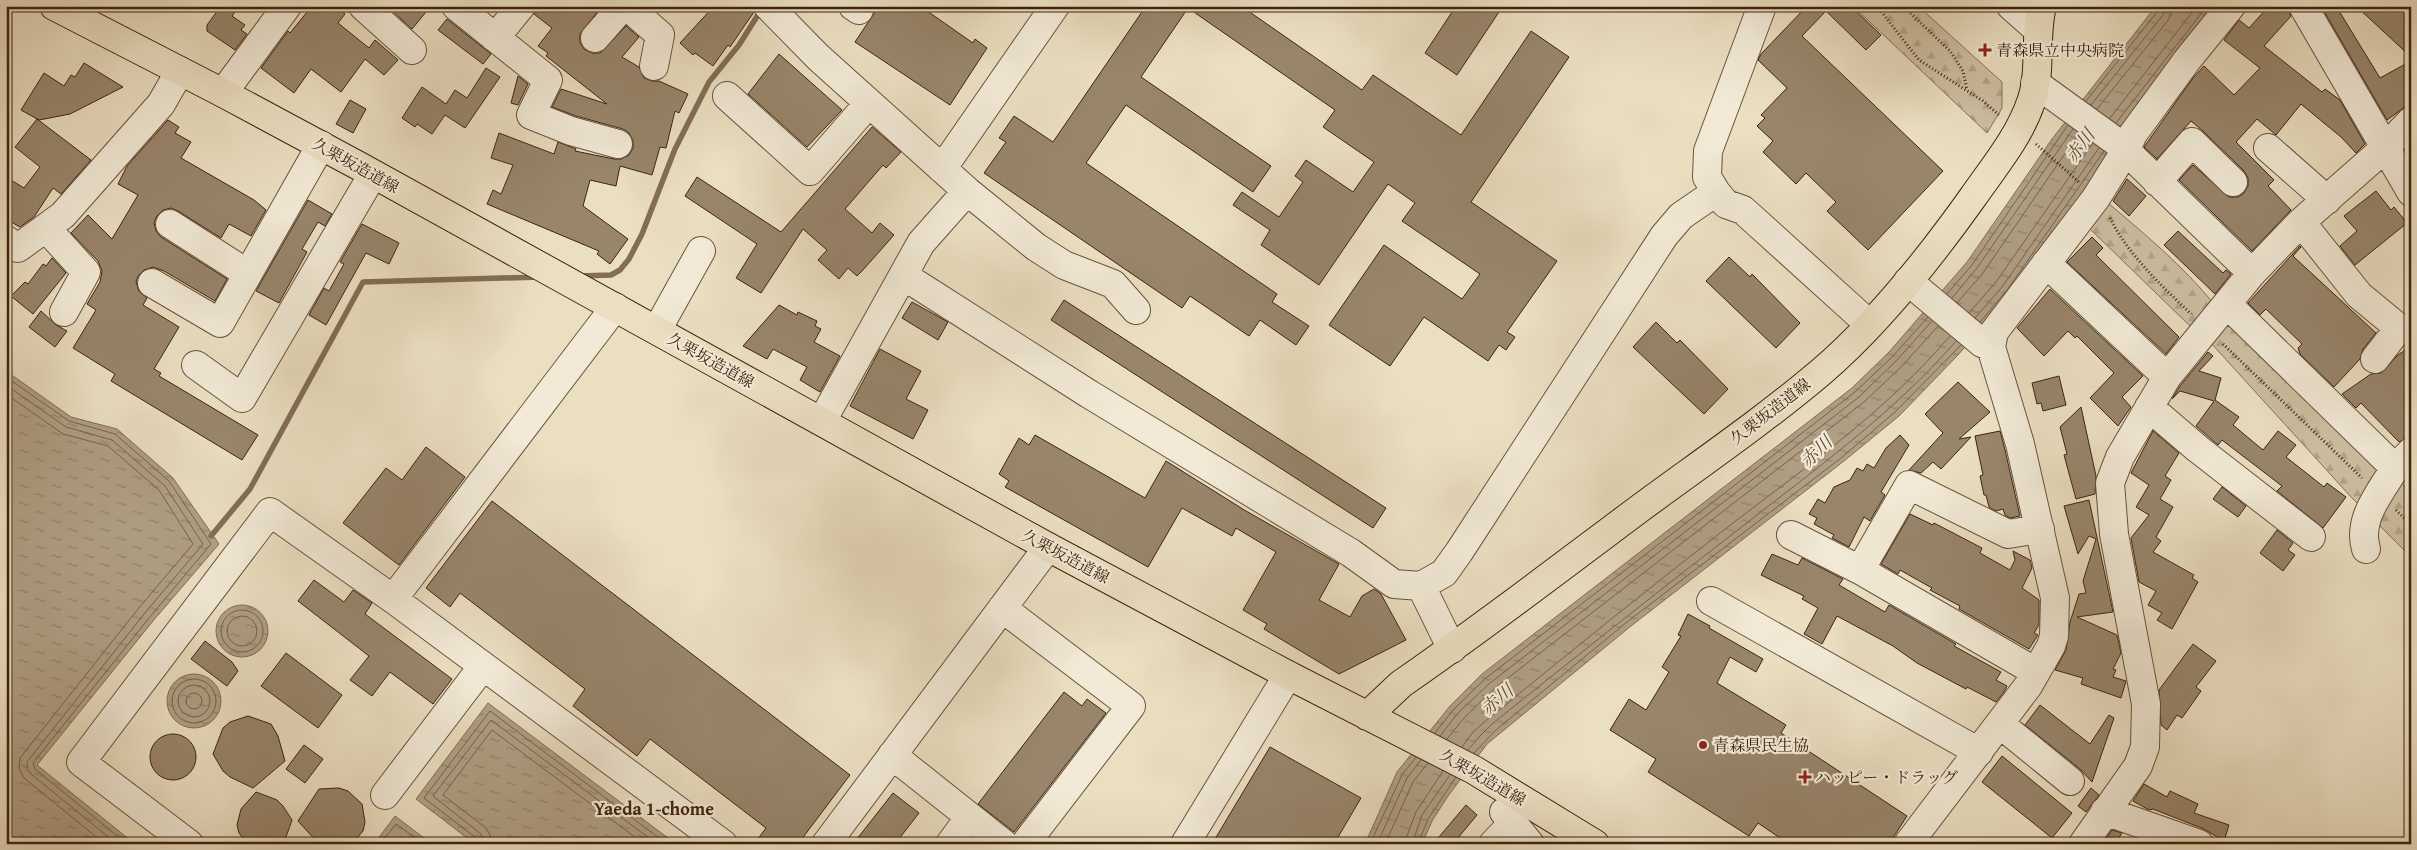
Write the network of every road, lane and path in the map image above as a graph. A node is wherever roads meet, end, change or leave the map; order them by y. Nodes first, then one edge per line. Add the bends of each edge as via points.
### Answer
1 (287, 6) edge
2 (363, 6) edge
3 (456, 6) edge
4 (521, 6) edge
5 (625, 6) edge
6 (1055, 6) edge
7 (1762, 6) edge
8 (1877, 6) edge
9 (1903, 6) edge
10 (2011, 6) edge
11 (2231, 6) edge
12 (2303, 6) edge
13 (61, 8) edge
14 (778, 10) edge
15 (2040, 18) edge
16 (495, 38) junction
17 (596, 38) dead end
18 (412, 50) dead end
19 (654, 66) dead end
20 (180, 71) junction
21 (2035, 83) junction
22 (1968, 90) junction
23 (223, 93) junction
24 (727, 96) dead end
25 (869, 103) junction
26 (2005, 119) dead end
27 (2411, 121) edge
28 (618, 144) dead end
29 (320, 145) junction
30 (2122, 146) junction
31 (2040, 147) dead end
32 (2268, 148) dead end
33 (2385, 148) junction
34 (942, 168) junction
35 (373, 174) junction
36 (2158, 182) junction
37 (2233, 182) dead end
38 (967, 191) junction
39 (1716, 192) junction
40 (2411, 192) edge
41 (2093, 195) junction
42 (2327, 200) junction
43 (2301, 222) junction
44 (170, 224) dead end
45 (46, 228) junction
46 (6, 240) edge
47 (701, 251) dead end
48 (2046, 263) junction
49 (2252, 273) junction
50 (248, 274) junction
51 (904, 276) junction
52 (1908, 281) junction
53 (152, 283) dead end
54 (2227, 304) junction
55 (614, 307) junction
56 (1136, 310) dead end
57 (64, 312) dead end
58 (2194, 317) dead end
59 (1869, 324) junction
60 (657, 330) junction
61 (2220, 342) dead end
62 (1986, 345) junction
63 (2375, 359) dead end
64 (196, 365) dead end
65 (2166, 377) junction
66 (2149, 407) junction
67 (822, 421) junction
68 (2403, 460) edge
69 (2379, 495) junction
70 (2411, 525) edge
71 (2040, 529) junction
72 (1790, 535) dead end
73 (2311, 537) dead end
74 (1048, 547) junction
75 (2366, 549) dead end
76 (1860, 570) junction
77 (1421, 586) junction
78 (393, 599) junction
79 (1711, 601) dead end
80 (1002, 608) junction
81 (1452, 649) junction
82 (483, 666) junction
83 (2036, 672) junction
84 (1288, 675) junction
85 (1367, 716) junction
86 (2000, 724) junction
87 (1979, 752) junction
88 (892, 755) junction
89 (2070, 781) dead end
90 (385, 795) dead end
91 (2105, 811) junction
92 (969, 818) junction
93 (189, 844) edge
94 (723, 844) edge
95 (826, 844) edge
96 (950, 844) edge
97 (1004, 844) edge
98 (1025, 844) edge
99 (1185, 844) edge
100 (1493, 844) edge
101 (1530, 844) edge
102 (1595, 844) edge
103 (1908, 844) edge
104 (2083, 844) edge
105 (2199, 844) edge

1 - 23 street
2 - 18 street
3 - 16 street
4 - 16 street
5 - 17 street
5 - 19 street via 660,35
6 - 34 street
7 - 39 street via 1708,152 1707,177
8 - 22 path via 1919,60
9 - 22 path via 1950,51 1963,72
10 - 15 street
11 - 30 street
12 - 33 street
13 - 20 main road, 久栗坂造道線
14 - 25 street via 818,57
15 - 21 main road, 久栗坂造道線
16 - 28 street via 548,80 531,115 571,131
20 - 23 main road, 久栗坂造道線
20 - 45 street via 161,104 62,215
21 - 30 street
21 - 52 main road, 久栗坂造道線 via 2032,101 2014,137 1954,224
22 - 26 path
23 - 29 main road, 久栗坂造道線
24 - 25 street via 810,170
25 - 34 street
27 - 33 street
29 - 35 main road, 久栗坂造道線
29 - 50 street
30 - 36 street
30 - 41 street
31 - 41 path
32 - 42 street
33 - 40 street
33 - 42 street
34 - 38 street
35 - 55 main road, 久栗坂造道線
35 - 64 street via 242,398
36 - 37 street via 2192,142
36 - 49 street
38 - 51 street via 921,243
38 - 56 street via 1064,265 1113,284
39 - 59 street via 1726,204 1743,210
39 - 77 street via 1681,216 1664,236 1459,552 1444,573
41 - 48 street
41 - 58 path via 2103,205 2121,241
42 - 43 street
43 - 49 street
43 - 63 street via 2360,295 2399,328
44 - 50 street
45 - 46 street via 18,248
45 - 57 street via 86,272
47 - 60 street
48 - 62 street
48 - 65 street
49 - 54 street
50 - 53 street via 220,323
51 - 67 street
51 - 77 street via 1089,394 1351,553 1394,584
52 - 59 main road, 久栗坂造道線
52 - 62 street
54 - 65 street
54 - 68 street
55 - 60 main road, 久栗坂造道線
55 - 78 street
59 - 81 main road, 久栗坂造道線 via 1822,371
60 - 67 main road, 久栗坂造道線
61 - 69 path
62 - 71 street via 2020,444
65 - 66 street
66 - 73 street
66 - 91 street via 2120,457 2110,483 2114,534 2146,704 2145,746 2138,766
67 - 74 main road, 久栗坂造道線
68 - 69 street
69 - 70 path
69 - 75 street via 2364,527
71 - 76 street via 2008,534 1909,485
71 - 83 street via 2056,612 2051,646
72 - 76 street
74 - 80 street
74 - 84 main road, 久栗坂造道線
76 - 83 street
77 - 81 street
78 - 82 street
78 - 93 street via 270,512 81,762
79 - 87 street
80 - 88 street
80 - 98 street via 1131,706
81 - 85 main road, 久栗坂造道線 via 1401,684
82 - 90 street
82 - 94 street
83 - 86 street
84 - 85 main road, 久栗坂造道線
84 - 99 street
85 - 102 main road, 久栗坂造道線 via 1474,770
86 - 87 street
86 - 89 street
87 - 103 street
88 - 92 street
88 - 95 street
91 - 104 street
91 - 105 street
92 - 96 street
92 - 97 street
100 - 101 street via 1509,817

